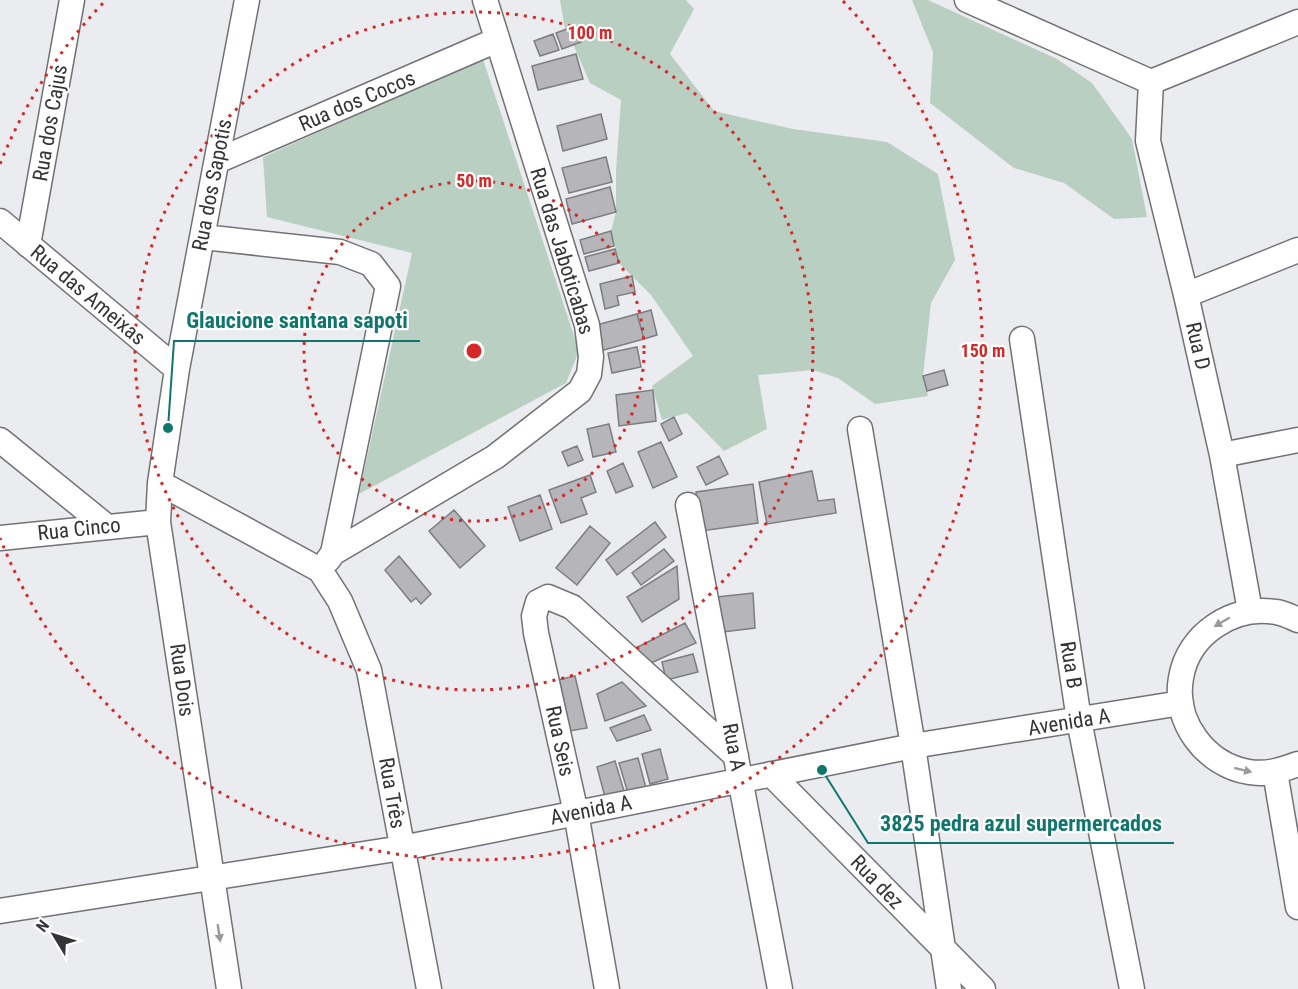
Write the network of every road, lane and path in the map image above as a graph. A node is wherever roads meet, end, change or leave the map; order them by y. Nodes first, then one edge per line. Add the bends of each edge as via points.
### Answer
1 (72, 0) edge
2 (247, 0) edge
3 (485, 0) edge
4 (967, 0) edge
5 (1298, 22) edge
6 (497, 40) junction
7 (1151, 82) junction
8 (217, 161) junction
9 (0, 221) edge
10 (202, 237) junction
11 (28, 245) junction
12 (1298, 250) edge
13 (1186, 295) junction
14 (1022, 339) dead end
15 (177, 369) junction
16 (860, 429) dead end
17 (0, 440) edge
18 (1298, 440) edge
19 (1222, 455) junction
20 (160, 483) junction
21 (688, 505) dead end
22 (159, 522) junction
23 (106, 526) junction
24 (0, 538) edge
25 (327, 561) junction
26 (1250, 611) junction
27 (1298, 620) edge
28 (1180, 704) junction
29 (1079, 720) junction
30 (913, 746) junction
31 (736, 756) junction
32 (1298, 764) edge
33 (1275, 772) junction
34 (771, 774) junction
35 (741, 780) junction
36 (576, 813) junction
37 (402, 848) junction
38 (210, 877) junction
39 (1298, 907) edge
40 (0, 910) edge
41 (942, 948) junction
42 (229, 989) edge
43 (429, 989) edge
44 (607, 989) edge
45 (780, 989) edge
46 (949, 989) edge
47 (983, 989) edge
48 (1131, 989) edge

1 - 11 street, Rua dos Cajus
2 - 8 street, Rua dos Sapotis
3 - 6 street, Rua das Jaboticabas
4 - 7 street
5 - 7 street
6 - 8 street, Rua dos Cocos
6 - 25 street, Rua das Jaboticabas via 587,325 589,374 580,391 495,457
7 - 13 street, Rua D via 1148,141
8 - 10 street, Rua dos Sapotis
9 - 11 street, Rua das Ameixas
10 - 15 street, Rua dos Sapotis
10 - 25 street via 340,252 371,264 388,286
11 - 15 street, Rua das Ameixas
12 - 13 street
13 - 19 street, Rua D
14 - 29 street, Rua B
15 - 20 street, Rua Dois
16 - 30 street
17 - 23 street
18 - 19 street
19 - 26 street, Rua D
20 - 22 street, Rua Dois
20 - 25 street
21 - 31 street, Rua A
22 - 23 street, Rua Cinco
22 - 38 street, Rua Dois
23 - 24 street, Rua Cinco
25 - 37 street, Rua Três via 369,670
26 - 27 street via 1278,612
26 -> 28 street via 1226,619 1205,633 1194,647 1181,678
28 - 29 street, Avenida A
28 -> 33 street via 1193,735 1204,750 1224,765 1250,772
29 - 30 street, Avenida A
29 - 48 street, Rua B
30 - 34 street, Avenida A
30 - 41 street
31 - 35 street, Rua A
31 - 36 street, Rua Seis via 572,607 548,597 541,599 535,608 536,633
32 - 33 street
33 - 39 street
34 - 35 street, Avenida A
34 - 41 street, Rua dez
35 - 36 street, Avenida A
35 - 45 street, Rua A
36 - 37 street, Avenida A
36 - 44 street, Rua Seis
37 - 38 street, Avenida A
37 - 43 street, Rua Três
38 - 40 street, Avenida A
38 -> 42 street, Rua Dois
41 - 46 street
41 - 47 street, Rua dez

